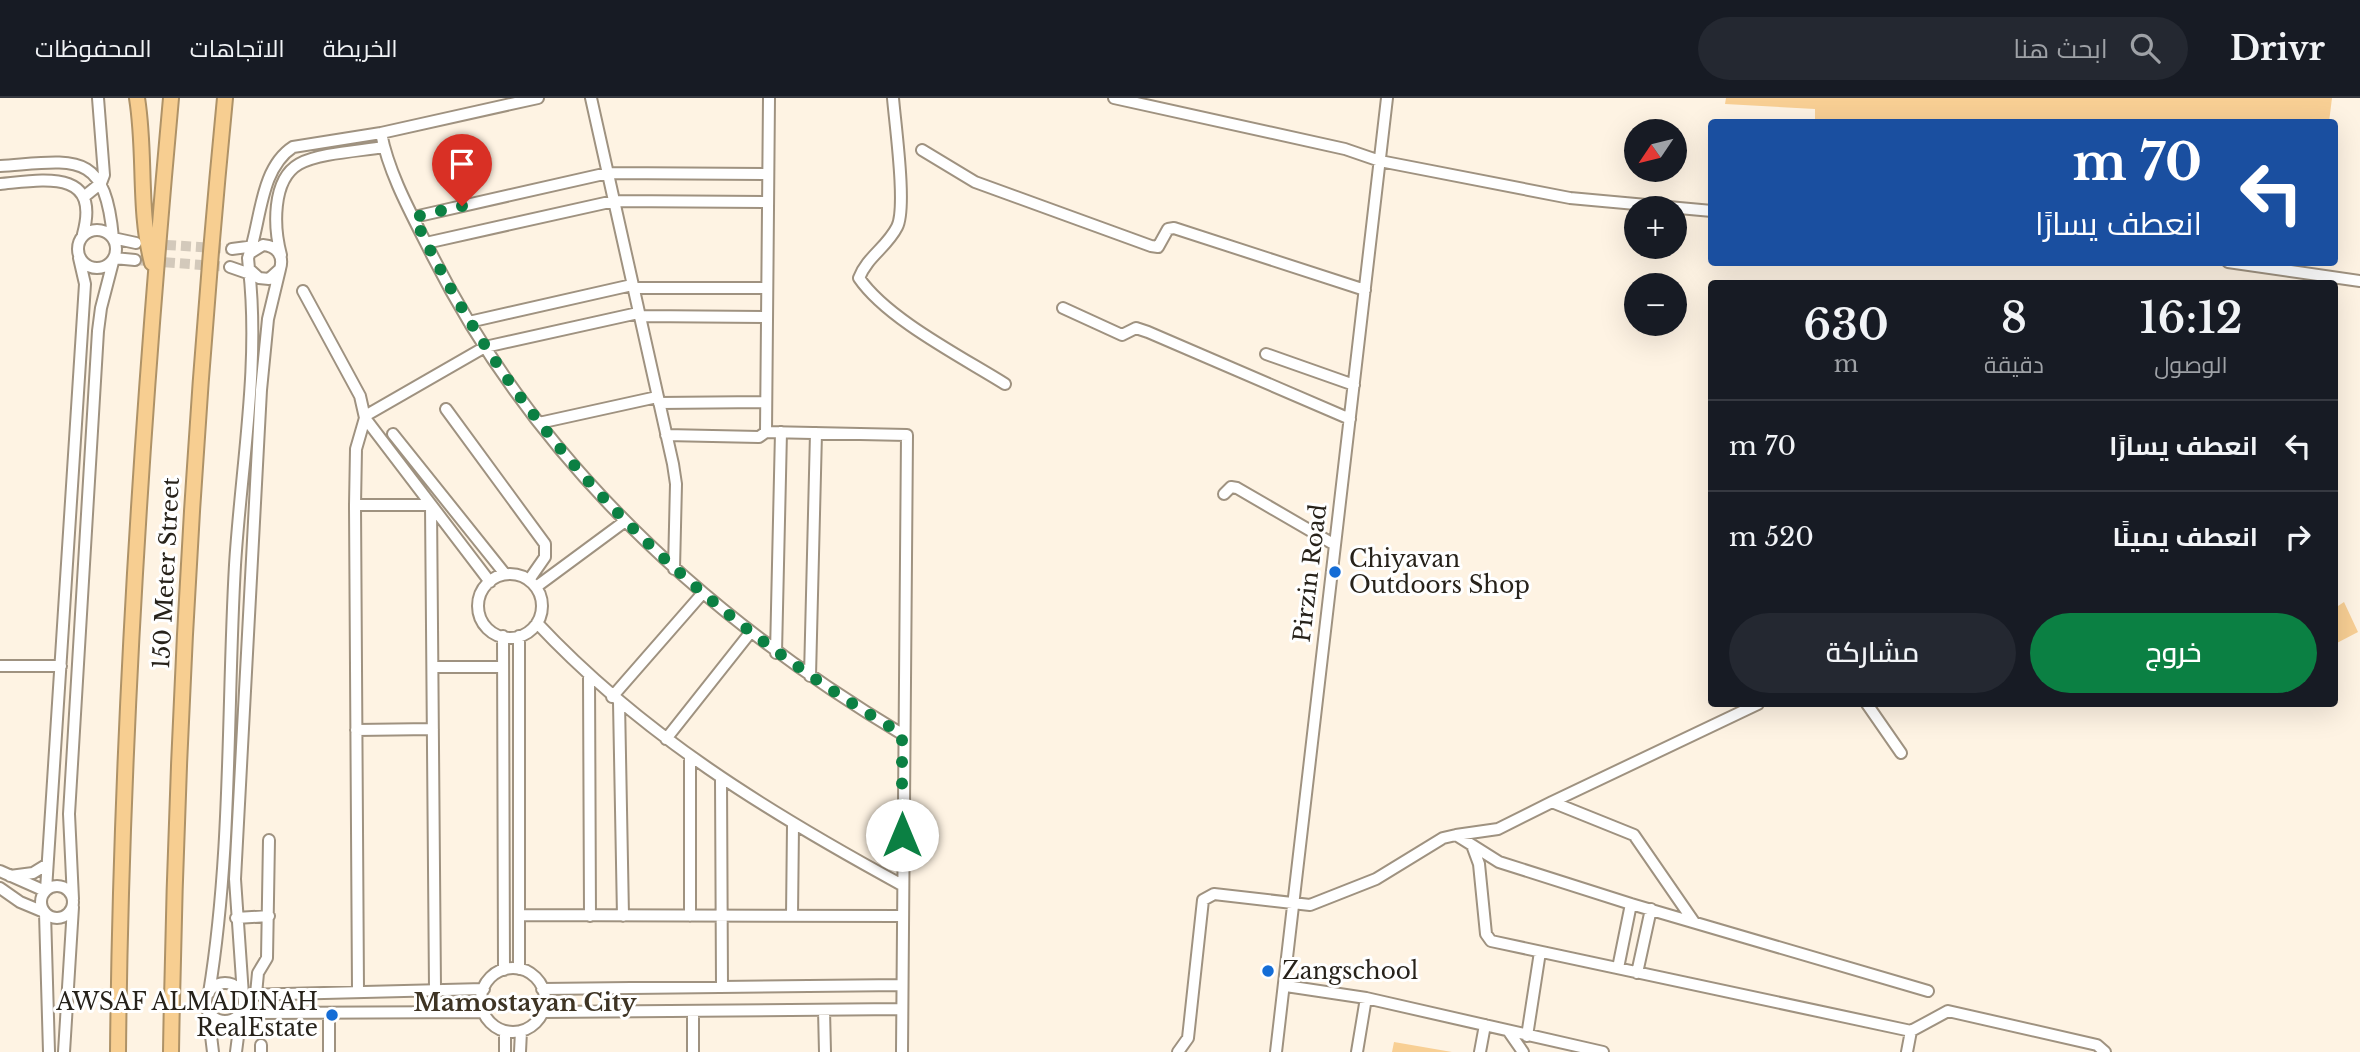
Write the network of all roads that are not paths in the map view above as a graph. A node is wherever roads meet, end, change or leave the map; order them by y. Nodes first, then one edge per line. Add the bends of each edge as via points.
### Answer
1 (99, 98) edge
2 (136, 98) edge
3 (171, 98) edge
4 (225, 98) edge
5 (538, 98) edge
6 (591, 98) edge
7 (769, 98) edge
8 (893, 98) edge
9 (1114, 98) edge
10 (1387, 98) edge
11 (381, 133) junction
12 (384, 148) junction
13 (922, 149) dead end
14 (1380, 161) junction
15 (0, 166) edge
16 (608, 173) junction
17 (768, 174) junction
18 (101, 183) junction
19 (0, 184) edge
20 (85, 196) junction
21 (614, 201) junction
22 (768, 202) junction
23 (1708, 211) edge
24 (414, 217) junction
25 (83, 234) junction
26 (113, 238) junction
27 (136, 243) tunnel mouth
28 (426, 243) junction
29 (232, 249) tunnel mouth
30 (253, 249) junction
31 (79, 258) junction
32 (114, 258) junction
33 (135, 260) tunnel mouth
34 (281, 263) junction
35 (2256, 266) edge
36 (230, 267) tunnel mouth
37 (154, 272) junction
38 (251, 273) junction
39 (2360, 281) edge
40 (632, 286) junction
41 (767, 288) junction
42 (1365, 290) junction
43 (303, 291) dead end
44 (1062, 309) dead end
45 (639, 315) junction
46 (767, 317) junction
47 (469, 322) junction
48 (485, 348) junction
49 (1266, 354) dead end
50 (1005, 383) dead end
51 (1354, 386) junction
52 (658, 400) junction
53 (766, 402) junction
54 (446, 409) dead end
55 (365, 417) junction
56 (1350, 419) junction
57 (539, 423) junction
58 (766, 432) junction
59 (781, 432) junction
60 (817, 433) junction
61 (393, 434) dead end
62 (666, 435) junction
63 (1224, 494) dead end
64 (355, 505) junction
65 (431, 505) junction
66 (624, 522) junction
67 (1335, 545) junction
68 (674, 569) junction
69 (505, 574) junction
70 (490, 582) junction
71 (533, 584) junction
72 (702, 594) junction
73 (537, 623) junction
74 (750, 633) junction
75 (503, 636) junction
76 (519, 636) junction
77 (776, 653) junction
78 (0, 666) edge
79 (61, 666) junction
80 (433, 667) junction
81 (503, 667) junction
82 (589, 675) junction
83 (810, 676) junction
84 (616, 699) junction
85 (1752, 707) edge
86 (1869, 707) edge
87 (433, 729) junction
88 (356, 730) junction
89 (902, 734) junction
90 (666, 739) junction
91 (1901, 753) dead end
92 (690, 758) junction
93 (721, 779) junction
94 (1552, 802) junction
95 (793, 825) junction
96 (1456, 835) junction
97 (269, 840) dead end
98 (1472, 845) junction
99 (47, 865) junction
100 (4, 873) edge
101 (902, 885) junction
102 (0, 888) edge
103 (46, 890) junction
104 (73, 903) junction
105 (1292, 904) junction
106 (1631, 904) junction
107 (1651, 909) junction
108 (44, 913) junction
109 (520, 915) junction
110 (269, 916) junction
111 (590, 916) junction
112 (623, 916) junction
113 (690, 916) junction
114 (721, 916) junction
115 (792, 916) junction
116 (902, 916) junction
117 (236, 918) junction
118 (1694, 922) junction
119 (1539, 952) junction
120 (1618, 968) junction
121 (519, 969) junction
122 (504, 970) junction
123 (1637, 972) junction
124 (902, 985) junction
125 (1286, 986) junction
126 (722, 987) junction
127 (435, 989) junction
128 (484, 989) junction
129 (542, 989) junction
130 (358, 990) junction
131 (1928, 990) dead end
132 (209, 993) junction
133 (256, 994) junction
134 (243, 995) junction
135 (1366, 998) junction
136 (207, 1008) junction
137 (902, 1009) junction
138 (824, 1010) junction
139 (693, 1011) junction
140 (542, 1012) junction
141 (241, 1013) junction
142 (329, 1013) junction
143 (484, 1013) junction
144 (1485, 1025) junction
145 (505, 1031) junction
146 (521, 1031) junction
147 (1911, 1031) junction
148 (1509, 1032) junction
149 (1527, 1036) junction
150 (49, 1052) edge
151 (64, 1052) edge
152 (118, 1052) edge
153 (171, 1052) edge
154 (213, 1052) edge
155 (236, 1052) edge
156 (329, 1052) edge
157 (505, 1052) edge
158 (520, 1052) edge
159 (693, 1052) edge
160 (825, 1052) edge
161 (902, 1052) edge
162 (1178, 1052) edge
163 (1276, 1052) edge
164 (1357, 1052) edge
165 (1480, 1052) edge
166 (1523, 1052) edge
167 (1603, 1052) edge
168 (1907, 1052) edge
169 (2105, 1052) edge

1 - 18 street via 105,168
2 - 37 highway via 144,234
3 - 37 highway, 150 Meter Street
4 - 153 highway, 150 Meter Street via 195,452 181,708
5 - 11 street
6 - 16 street
7 - 17 street
8 - 50 street via 898,225 859,278 870,294 891,310
9 - 14 street via 1345,149
10 - 14 street, Pirzin Road
11 - 12 street
11 - 30 street via 304,143 285,153 272,172
12 - 24 street
12 - 34 street via 309,160 292,169 277,208
13 - 42 street via 975,182 1151,246 1158,247 1168,229 1174,228
14 - 23 street via 1570,198
14 - 42 street, Pirzin Road
15 - 18 street via 67,162 86,168
16 - 17 street
16 - 21 street
16 - 24 street
17 - 22 street
18 - 20 street
18 - 26 street via 110,207
19 - 20 street via 61,181
20 - 25 street via 88,215
21 - 22 street
21 - 28 street
21 - 40 street
22 - 41 street
24 - 28 street
25 - 26 street via 99,230
25 - 31 street
26 - 27 street
26 - 32 street
28 - 47 street
29 - 30 street
30 - 34 street via 269,245
30 - 38 street
31 - 32 street via 95,268
31 - 79 street via 85,284
32 - 33 street
32 - 104 street via 97,344 69,814
34 - 38 street via 269,279
34 - 117 street via 268,319 261,390
35 - 39 street
36 - 38 street
37 - 152 highway, 150 Meter Street via 134,563
38 - 132 street via 252,331 235,564 221,878
40 - 41 street
40 - 45 street
40 - 47 street
41 - 46 street
42 - 51 street, Pirzin Road
43 - 55 street via 360,396
44 - 56 street via 1122,335 1136,328 1148,332
45 - 46 street
45 - 48 street
45 - 52 street
46 - 53 street
47 - 48 street
48 - 55 street
48 - 57 street
49 - 51 street
51 - 56 street, Pirzin Road
52 - 53 street
52 - 57 street
52 - 62 street
53 - 58 street
54 - 71 street via 544,544 545,558
55 - 64 street via 356,449
55 - 65 street
56 - 67 street, Pirzin Road
57 - 66 street
58 - 59 street
58 - 62 street via 759,436
59 - 60 street
59 - 77 street
60 - 83 street
60 - 89 street via 907,435
61 - 69 street
62 - 68 street via 676,484
63 - 67 street via 1237,488
64 - 65 street
64 - 88 street
65 - 70 street
65 - 80 street
66 - 68 street
66 - 71 street
67 - 105 street, Pirzin Road
68 - 72 street
69 - 70 street
69 - 71 street
70 - 75 street via 480,596 480,615 488,628
71 - 73 street via 542,606
72 - 74 street
72 - 84 street
73 - 76 street
73 - 82 street
74 - 77 street
74 - 90 street
75 - 76 street
75 - 81 street
76 - 109 street
77 - 83 street
78 - 79 street
79 - 99 street
80 - 81 street
80 - 87 street
81 - 122 street
82 - 84 street
82 - 111 street
83 - 89 street
84 - 90 street
84 - 112 street
85 - 94 street
86 - 91 street
87 - 88 street
87 - 127 street
88 - 130 street
89 - 101 street
90 - 92 street
92 - 93 street
92 - 113 street
93 - 95 street
93 - 114 street
94 - 96 street via 1498,829
94 - 118 street via 1634,835
95 - 101 street
95 - 115 street
96 - 98 street
96 - 105 street via 1443,838 1376,878 1310,905
97 - 110 street
98 - 106 street via 1499,862
98 - 119 street via 1479,864 1486,934 1492,941
99 - 100 street via 33,873
99 - 103 street
100 - 103 street
101 - 116 street
102 - 108 street
103 - 104 street via 65,888
103 - 108 street via 41,904
104 - 108 street via 63,918
104 - 151 street
105 - 125 street, Pirzin Road
105 - 162 street via 1214,894 1203,900 1188,1038
106 - 107 street
106 - 120 street
107 - 118 street
107 - 123 street
108 - 150 street
109 - 111 street
109 - 121 street
110 - 117 street
110 - 133 street via 267,958 258,973
111 - 112 street
112 - 113 street
113 - 114 street
114 - 115 street
114 - 126 street
115 - 116 street
116 - 124 street
117 - 134 street
118 - 131 street
119 - 120 street
119 - 149 street
120 - 123 street
121 - 122 street
121 - 129 street via 531,974
122 - 128 street
123 - 147 street
124 - 126 street
124 - 137 street
125 - 135 street
125 - 163 street, Pirzin Road
126 - 129 street
127 - 128 street
127 - 130 street
128 - 143 street
129 - 140 street
130 - 133 street
132 - 134 street via 223,984 235,986
132 - 136 street
133 - 134 street
134 - 141 street
135 - 144 street
135 - 164 street
136 - 141 street via 214,1018 226,1021
136 - 154 street
137 - 138 street
137 - 161 street
138 - 139 street
138 - 160 street
139 - 140 street
139 - 159 street
140 - 146 street via 533,1025
141 - 142 street
141 - 155 street
142 - 143 street
142 - 156 street
143 - 145 street
144 - 148 street
144 - 165 street
145 - 146 street
145 - 157 street
146 - 158 street
147 - 168 street
147 - 169 street via 1948,1012 2097,1045
148 - 149 street
148 - 166 street
149 - 167 street

